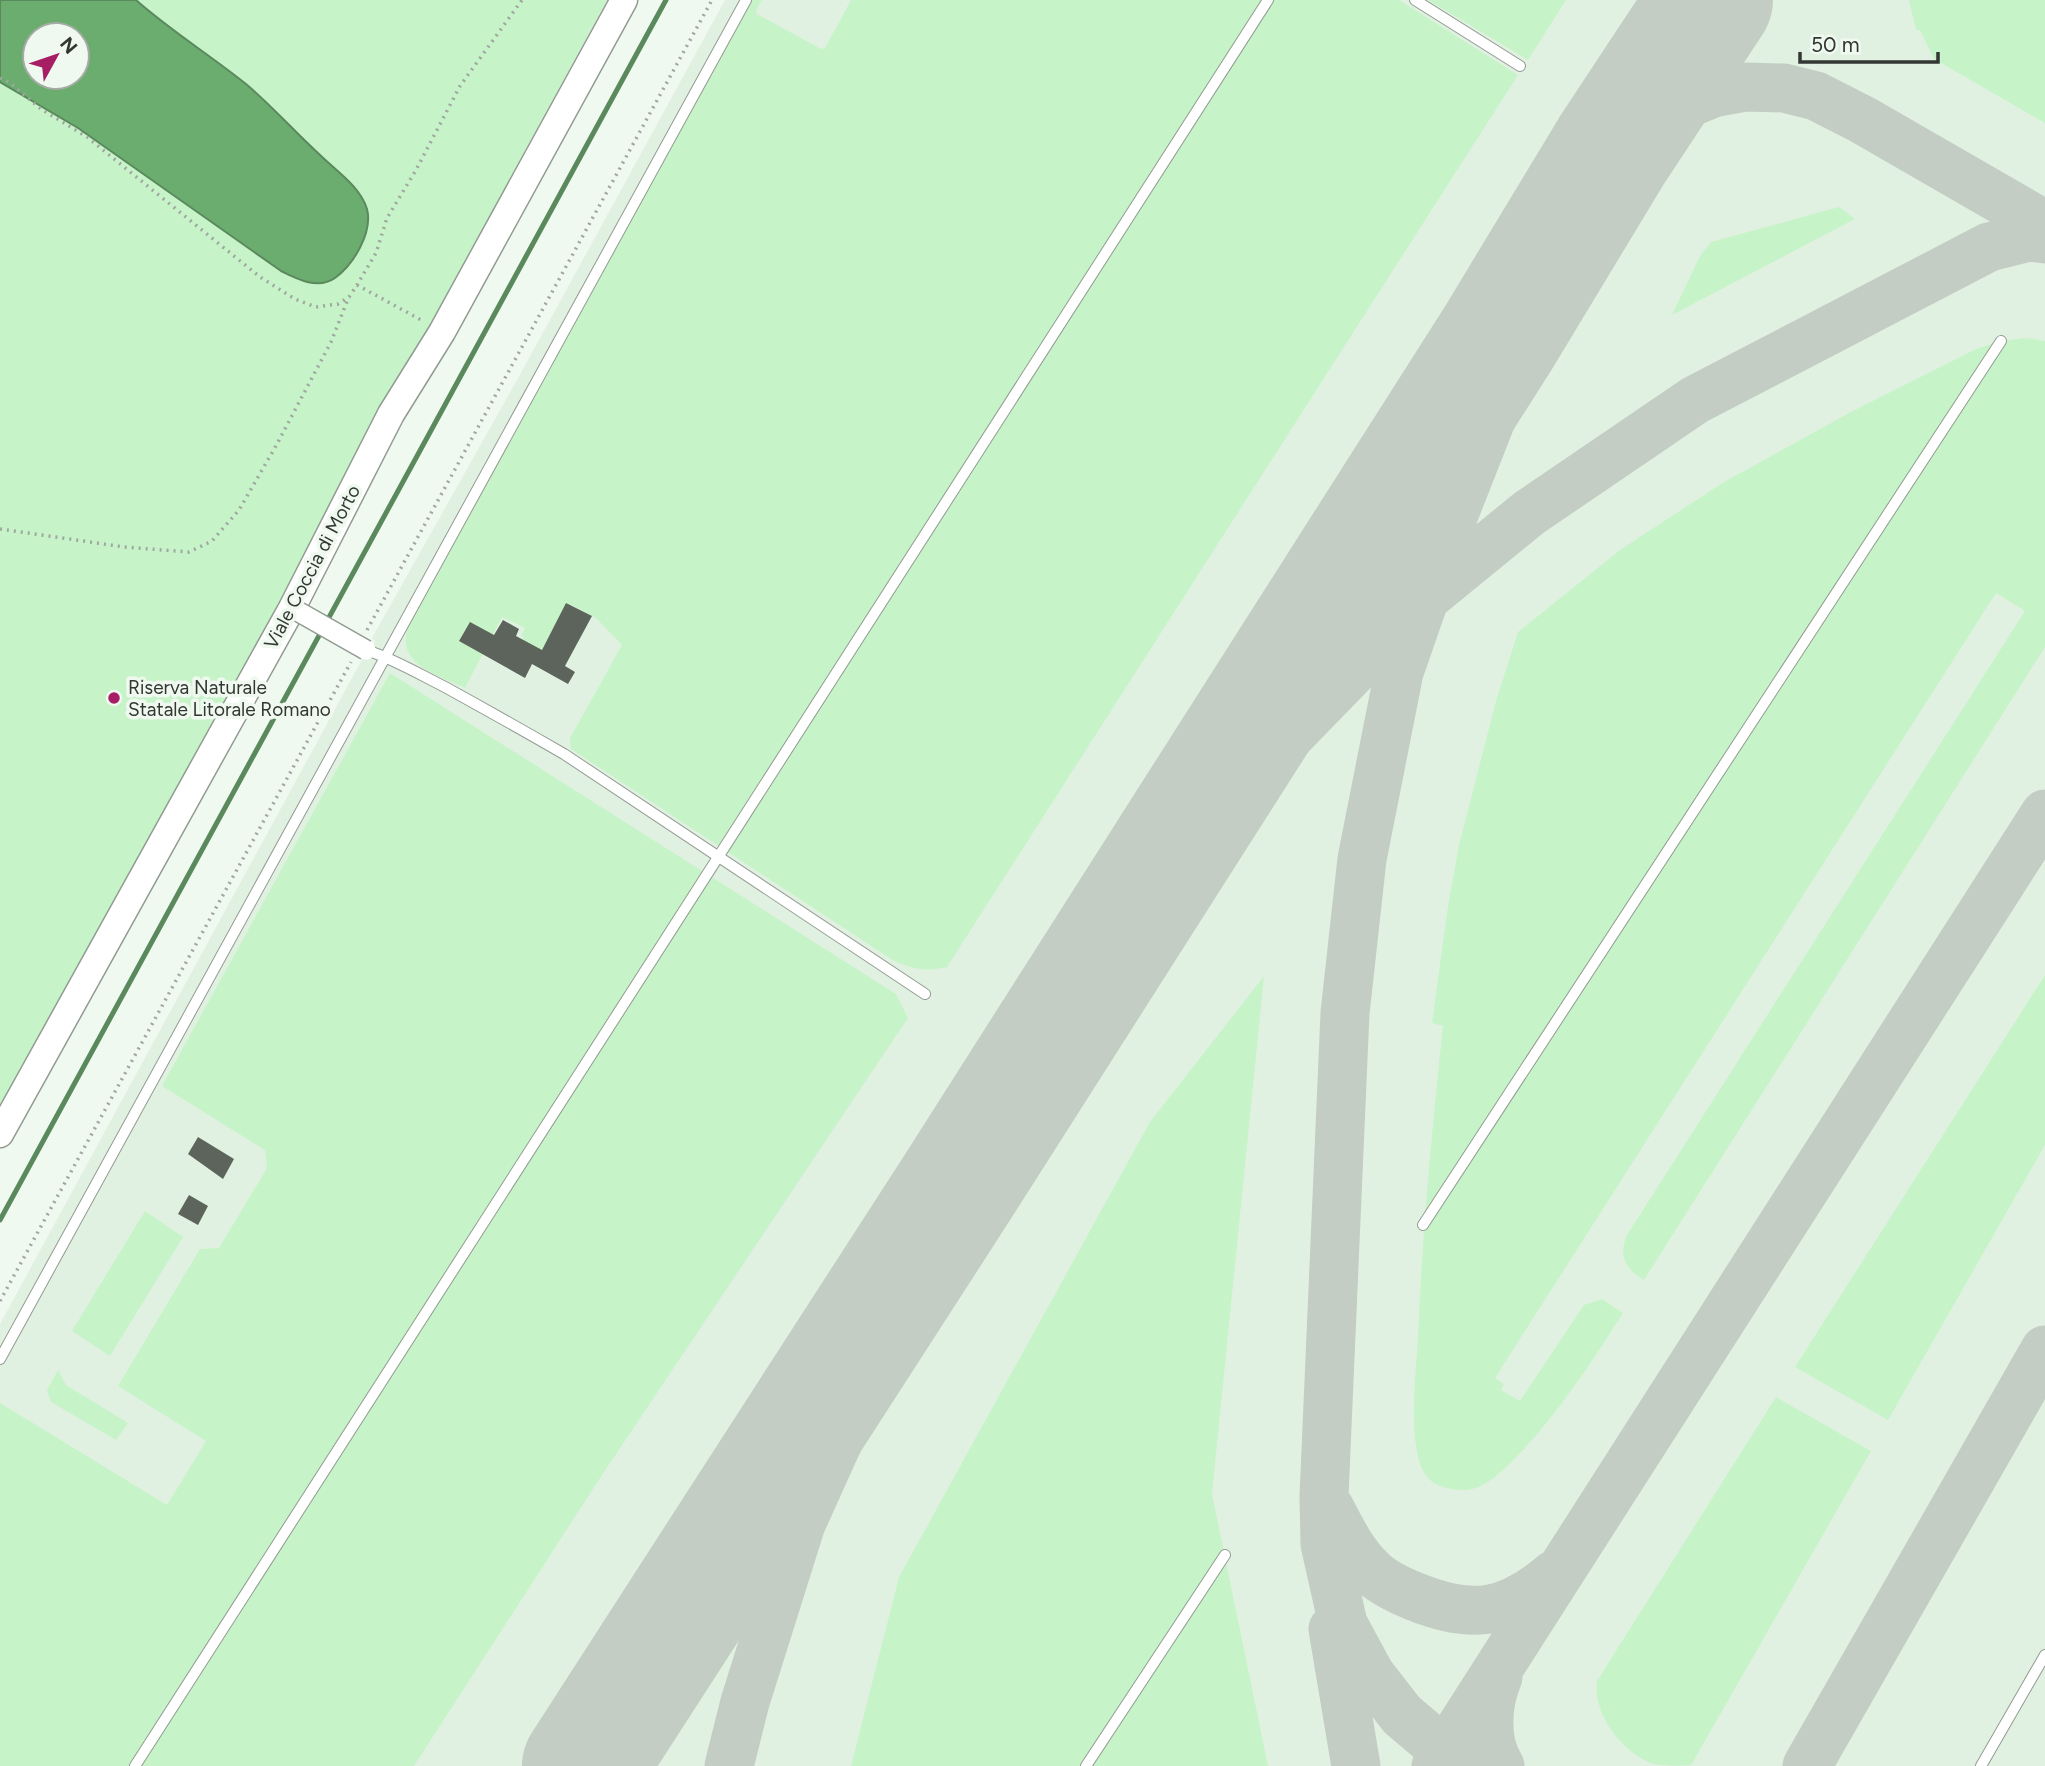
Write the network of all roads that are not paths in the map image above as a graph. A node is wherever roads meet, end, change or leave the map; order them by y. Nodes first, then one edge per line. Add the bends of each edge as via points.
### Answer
1 (624, 0) edge
2 (746, 0) edge
3 (1268, 0) edge
4 (1415, 0) edge
5 (1520, 66) dead end
6 (2001, 341) dead end
7 (292, 608) junction
8 (366, 650) joint
9 (386, 656) junction
10 (926, 994) dead end
11 (0, 1134) edge
12 (1423, 1225) dead end
13 (0, 1359) edge
14 (1225, 1555) dead end
15 (2045, 1655) edge
16 (135, 1766) edge
17 (1086, 1766) edge
18 (1981, 1766) edge

1 - 7 street, Viale Coccia di Morto via 442,332 391,414
2 - 9 lane
3 - 16 lane
4 - 5 lane
6 - 12 lane
7 - 8 street, bridge
7 - 11 street, Viale Coccia di Morto
8 - 9 lane
9 - 10 lane via 564,754
9 - 13 lane
14 - 17 lane
15 - 18 lane

